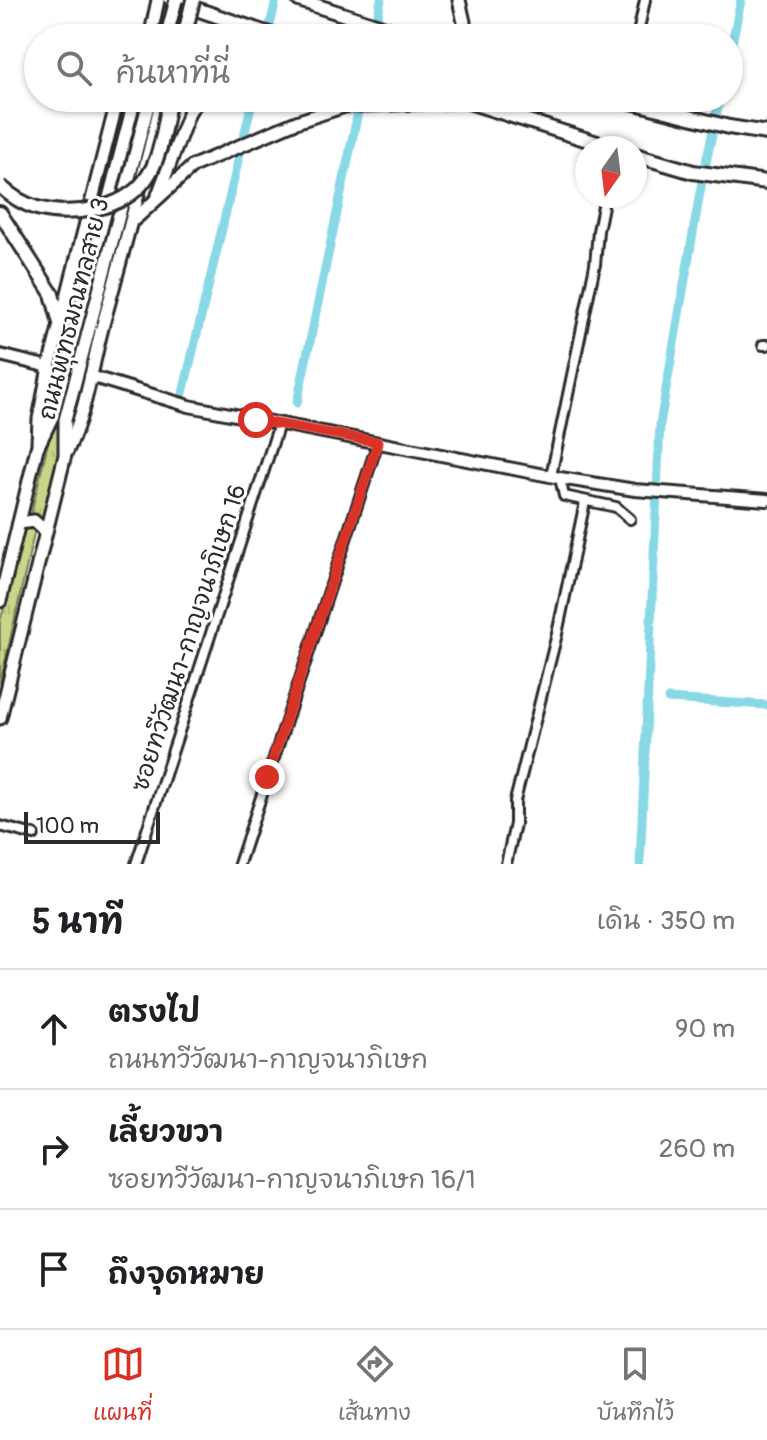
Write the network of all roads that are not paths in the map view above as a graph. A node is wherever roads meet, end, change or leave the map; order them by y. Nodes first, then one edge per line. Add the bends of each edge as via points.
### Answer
1 (158, 0) edge
2 (173, 0) edge
3 (193, 0) edge
4 (299, 0) edge
5 (459, 0) edge
6 (645, 0) edge
7 (153, 24) edge
8 (167, 24) edge
9 (187, 24) edge
10 (241, 24) edge
11 (373, 24) edge
12 (464, 24) edge
13 (640, 24) edge
14 (114, 112) edge
15 (131, 112) edge
16 (146, 112) edge
17 (159, 112) edge
18 (167, 112) edge
19 (189, 112) edge
20 (327, 112) edge
21 (499, 112) edge
22 (670, 112) edge
23 (767, 133) edge
24 (575, 136) edge
25 (647, 158) edge
26 (767, 182) edge
27 (0, 186) edge
28 (156, 198) junction
29 (603, 208) edge
30 (0, 213) edge
31 (132, 222) junction
32 (60, 323) junction
33 (0, 355) edge
34 (49, 367) junction
35 (90, 376) junction
36 (279, 424) junction
37 (378, 442) junction
38 (37, 448) junction
39 (65, 455) junction
40 (556, 477) junction
41 (767, 500) edge
42 (585, 502) junction
43 (630, 519) dead end
44 (19, 523) junction
45 (45, 531) junction
46 (0, 601) edge
47 (0, 718) edge
48 (0, 826) edge
49 (34, 835) dead end
50 (136, 864) edge
51 (239, 864) edge
52 (506, 864) edge

1 - 7 main road, bridge
2 - 8 main road, bridge
2 - 10 main road
3 - 9 main road, bridge
4 - 11 main road
5 - 12 main road
6 - 13 street
14 - 32 main road
15 - 38 main road, ถนนพุทธมณฑลสาย 3 via 52,417
16 - 39 main road, ถนนพุทธมณฑลสาย 3 via 65,420
17 - 31 main road
18 - 27 main road, bridge via 155,163 145,181 124,197 62,211 26,204
19 - 28 main road
20 - 28 main road via 193,166
21 - 24 main road
22 - 23 main road
25 - 26 main road
28 - 31 main road
29 - 40 street
30 - 32 main road via 52,294
31 - 35 main road
32 - 34 main road
33 - 34 street
34 - 38 main road
35 - 36 street via 164,400
35 - 39 main road via 80,424
36 - 37 street
36 - 50 street, ซอยทวีวัฒนา-กาญจนาภิเษก 16
37 - 40 street
37 - 51 street
38 - 44 main road, ถนนพุทธมณฑลสาย 3
39 - 45 main road, ถนนพุทธมณฑลสาย 3
40 - 41 street via 668,494
40 - 42 street via 564,496
42 - 43 street via 616,507
42 - 52 street via 515,801
44 - 45 main road via 34,521
44 - 46 main road, ถนนพุทธมณฑลสาย 3
45 - 47 main road, ถนนพุทธมณฑลสาย 3
48 - 49 street

